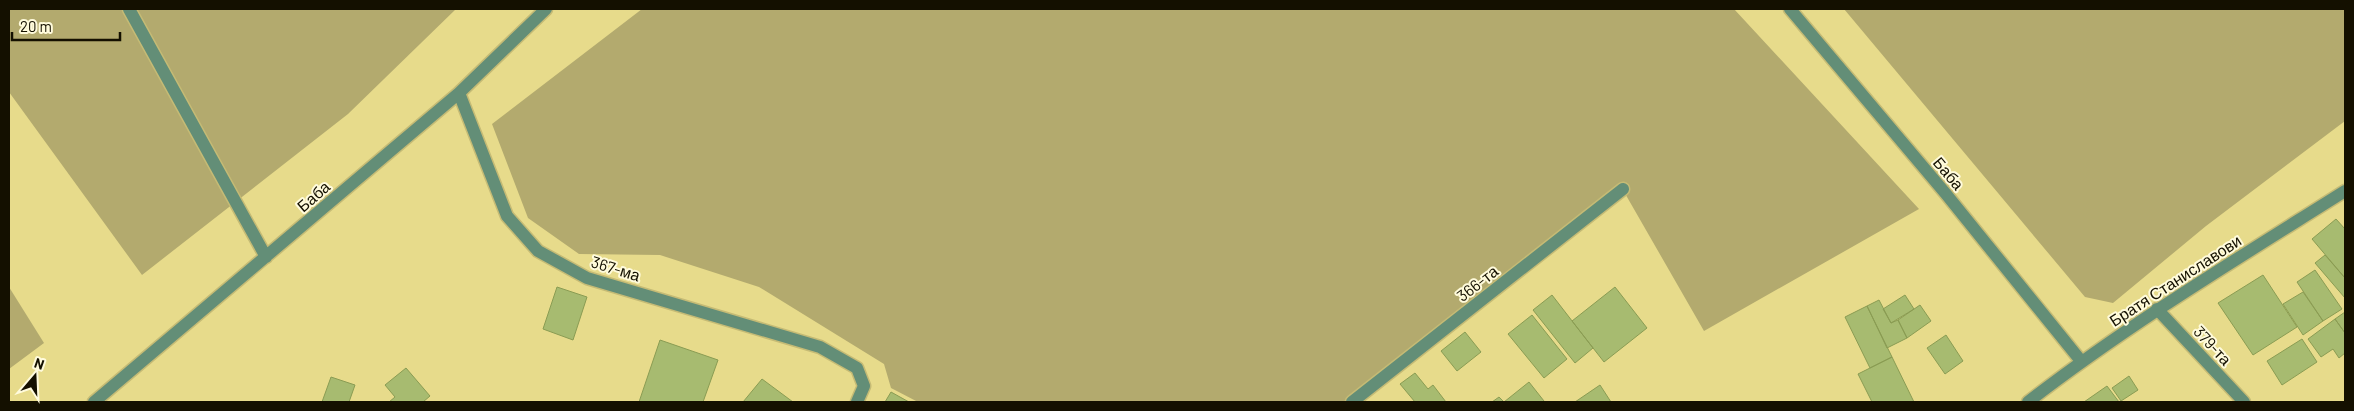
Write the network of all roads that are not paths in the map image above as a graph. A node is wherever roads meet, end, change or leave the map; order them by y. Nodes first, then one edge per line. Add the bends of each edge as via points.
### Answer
1 (129, 9) edge
2 (546, 9) edge
3 (1790, 9) edge
4 (458, 93) junction
5 (1623, 189) dead end
6 (2345, 191) edge
7 (266, 257) junction
8 (2157, 309) junction
9 (2080, 362) junction
10 (94, 402) edge
11 (857, 402) edge
12 (1352, 402) edge
13 (2028, 402) edge
14 (2244, 402) edge

1 - 7 street
2 - 4 street, Баба
3 - 9 street, Баба via 1946,194
4 - 7 street, Баба
4 - 11 street, 367-ма via 507,216 538,251 587,278 820,347 856,368 864,386
5 - 12 street, 366-та
6 - 8 street, Братя Станиславови
7 - 10 street, Баба
8 - 9 street, Братя Станиславови
8 - 14 street, 379-та
9 - 13 street, Братя Станиславови

